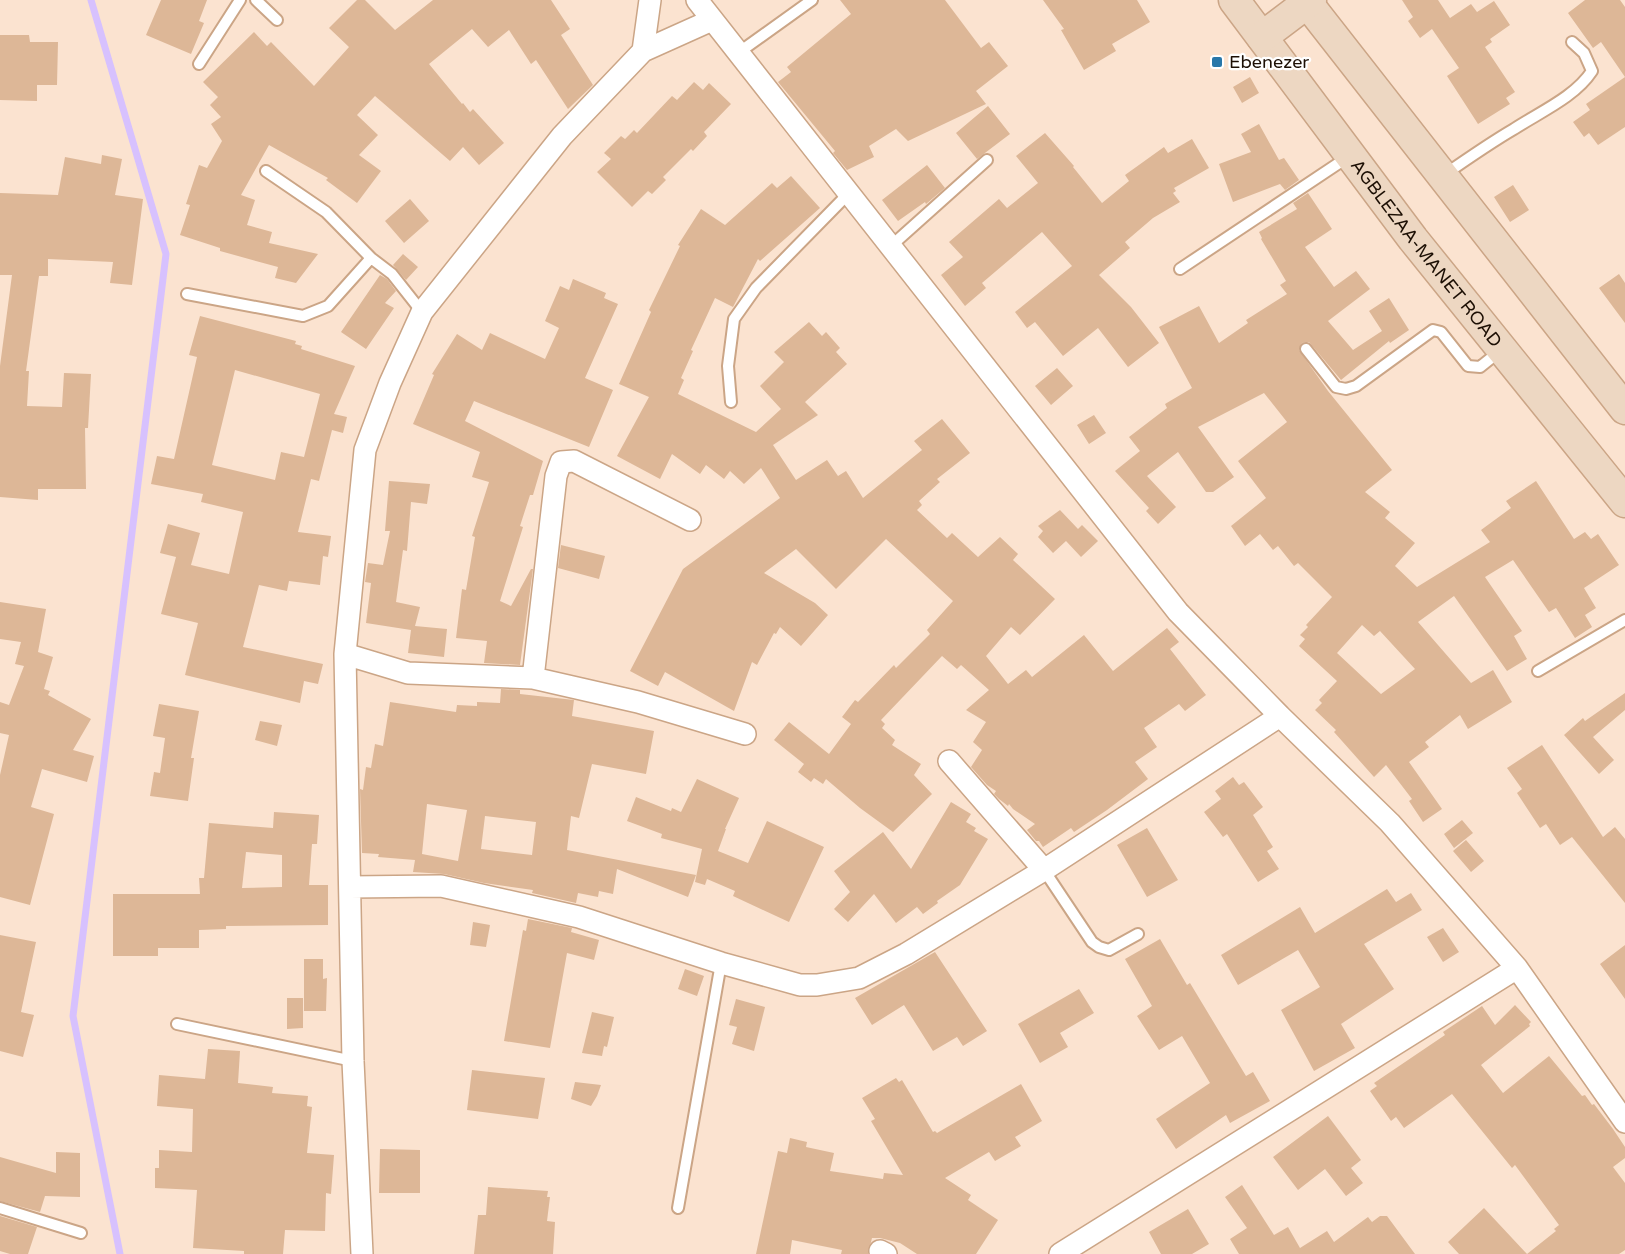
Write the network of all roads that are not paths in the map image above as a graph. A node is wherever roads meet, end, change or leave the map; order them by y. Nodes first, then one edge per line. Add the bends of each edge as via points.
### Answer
1 (240, 0) edge
2 (256, 0) edge
3 (650, 0) edge
4 (697, 0) edge
5 (812, 0) edge
6 (1234, 0) edge
7 (1308, 1) edge
8 (277, 20) dead end
9 (712, 20) junction
10 (1262, 37) junction
11 (1572, 42) dead end
12 (643, 51) junction
13 (738, 53) junction
14 (199, 64) dead end
15 (1350, 156) junction
16 (987, 160) dead end
17 (266, 171) dead end
18 (1443, 175) junction
19 (849, 193) junction
20 (891, 246) junction
21 (371, 258) junction
22 (1180, 269) dead end
23 (187, 294) dead end
24 (422, 312) junction
25 (1306, 349) dead end
26 (1502, 349) junction
27 (731, 402) dead end
28 (1625, 409) edge
29 (1625, 502) edge
30 (690, 520) dead end
31 (1625, 620) edge
32 (345, 654) junction
33 (1538, 671) dead end
34 (532, 678) junction
35 (1280, 716) junction
36 (745, 734) dead end
37 (949, 761) dead end
38 (1044, 870) junction
39 (350, 887) junction
40 (1138, 934) dead end
41 (721, 963) junction
42 (1517, 968) junction
43 (177, 1024) dead end
44 (353, 1061) junction
45 (1625, 1122) edge
46 (0, 1208) edge
47 (678, 1208) dead end
48 (81, 1233) dead end
49 (1082, 1248) edge
50 (362, 1254) edge
51 (1060, 1254) edge

1 - 14 lane
2 - 8 lane
3 - 12 street
4 - 9 street
5 - 13 lane
6 - 10 main road, AGBLEZAA-MANET ROAD
7 - 10 main road
7 - 18 main road
9 - 12 street
9 - 13 street
10 - 15 main road, AGBLEZAA-MANET ROAD
11 - 18 lane via 1584,53 1592,71 1586,81
12 - 24 street via 562,136
13 - 19 street
15 - 22 lane
15 - 26 main road, AGBLEZAA-MANET ROAD
16 - 20 lane
17 - 21 lane via 326,212
18 - 28 main road
19 - 20 street
19 - 27 lane via 756,288 734,319 728,366
20 - 35 street via 1178,612
21 - 23 lane via 328,306 303,316
21 - 24 lane via 392,274
24 - 32 street via 365,450
25 - 26 lane via 1336,387 1346,389 1356,386 1433,330 1441,332 1468,366 1480,367
26 - 29 main road, AGBLEZAA-MANET ROAD
30 - 34 street via 574,461 561,462 556,476
31 - 33 lane
32 - 34 street via 408,673
32 - 39 street
34 - 36 street via 638,702
35 - 38 street
35 - 42 street via 1390,824
37 - 38 street
38 - 40 lane via 1099,947 1109,950
38 - 41 street via 859,978 800,985
39 - 41 street via 441,886 579,917
39 - 44 street
41 - 47 lane
42 - 45 street
42 - 49 street
43 - 44 lane
44 - 50 street
46 - 48 lane
49 - 51 street

